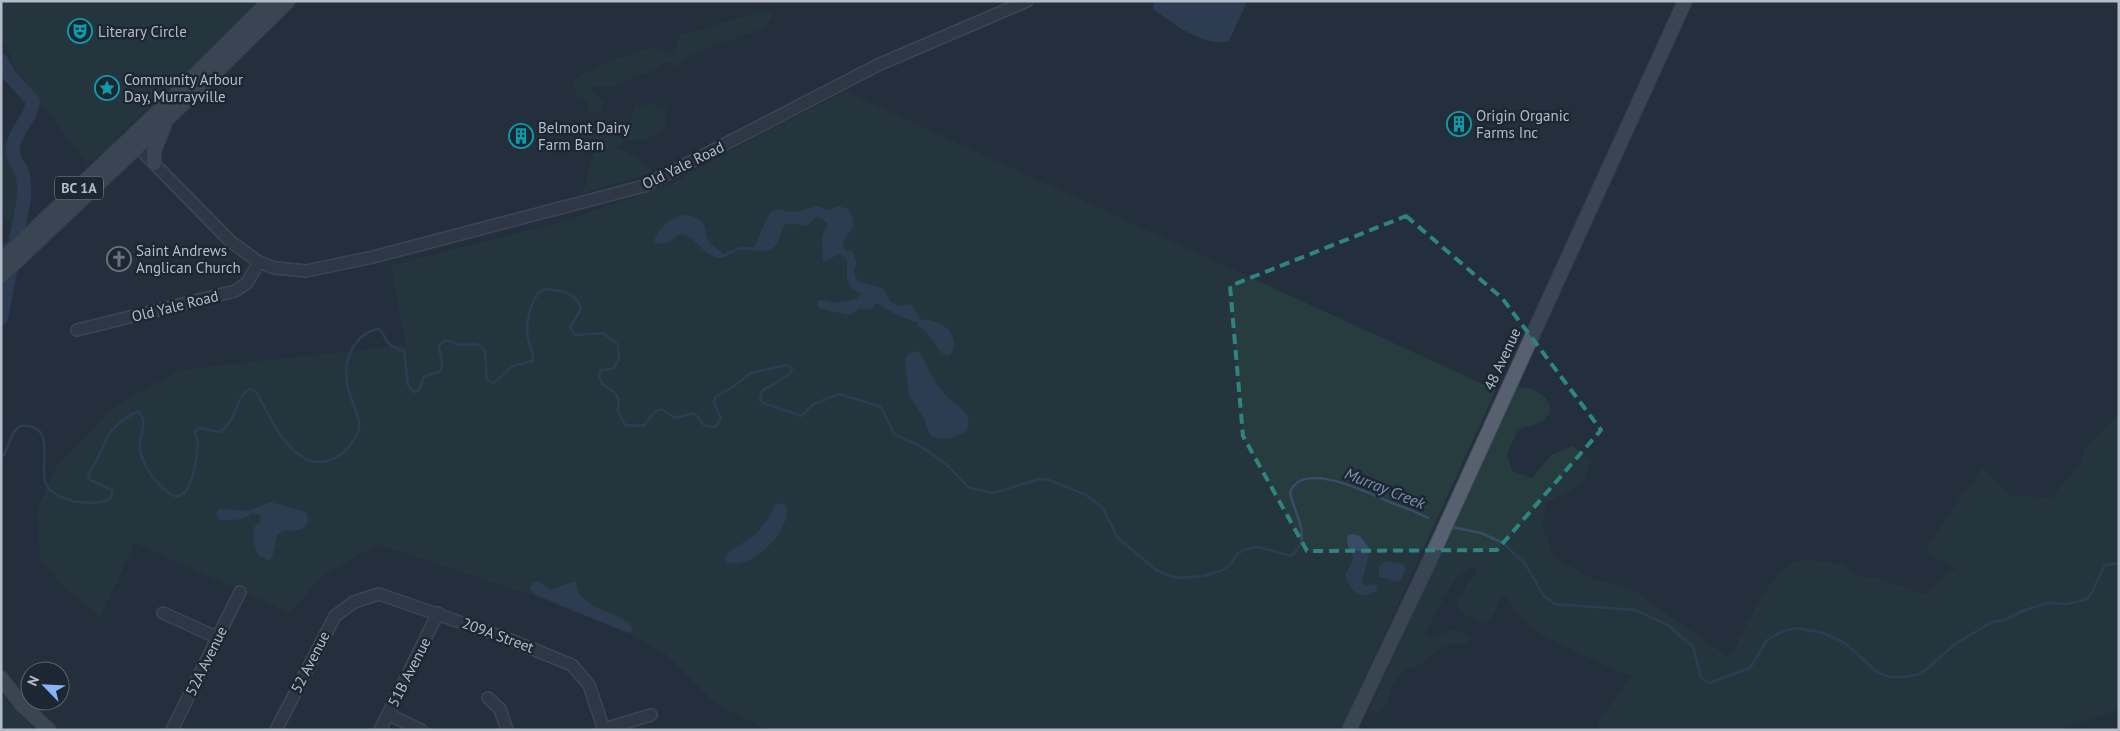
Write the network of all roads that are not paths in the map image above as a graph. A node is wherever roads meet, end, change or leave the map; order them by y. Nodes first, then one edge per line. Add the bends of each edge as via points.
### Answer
1 (269, 1) edge
2 (288, 1) edge
3 (1027, 1) edge
4 (1685, 1) edge
5 (166, 120) junction
6 (134, 143) junction
7 (154, 163) junction
8 (259, 262) junction
9 (2, 267) edge
10 (77, 330) dead end
11 (240, 592) dead end
12 (354, 602) joint
13 (163, 613) dead end
14 (438, 613) junction
15 (218, 638) junction
16 (1, 678) edge
17 (488, 698) dead end
18 (388, 714) junction
19 (652, 715) dead end
20 (604, 729) edge
21 (49, 730) edge
22 (172, 730) edge
23 (276, 730) edge
24 (380, 730) edge
25 (420, 730) edge
26 (507, 730) edge
27 (1349, 730) edge

1 - 6 main road, BC 1A
2 - 5 main road, BC 1A
3 - 8 street, Old Yale Road via 878,65 644,186 373,257 306,271 275,268
4 - 27 main road, 48 Avenue
5 - 6 main road, BC 1A
5 - 7 main road via 154,151
6 - 7 street, Old Yale Road
6 - 9 main road, BC 1A via 27,237
6 - 9 main road, BC 1A via 25,253
7 - 8 street, Old Yale Road via 231,242
8 - 10 street, Old Yale Road via 247,283 236,291
11 - 15 street, 52A Avenue
12 - 14 street, 209A Street via 379,594
12 - 23 street, 52 Avenue via 340,611 328,626
13 - 15 street
14 - 18 street, 51B Avenue
14 - 20 street, 209A Street via 557,656 572,665 589,685
15 - 22 street, 52A Avenue
16 - 21 main road via 22,705
17 - 26 street via 500,709
18 - 24 street, 51B Avenue
18 - 25 street
19 - 20 street

